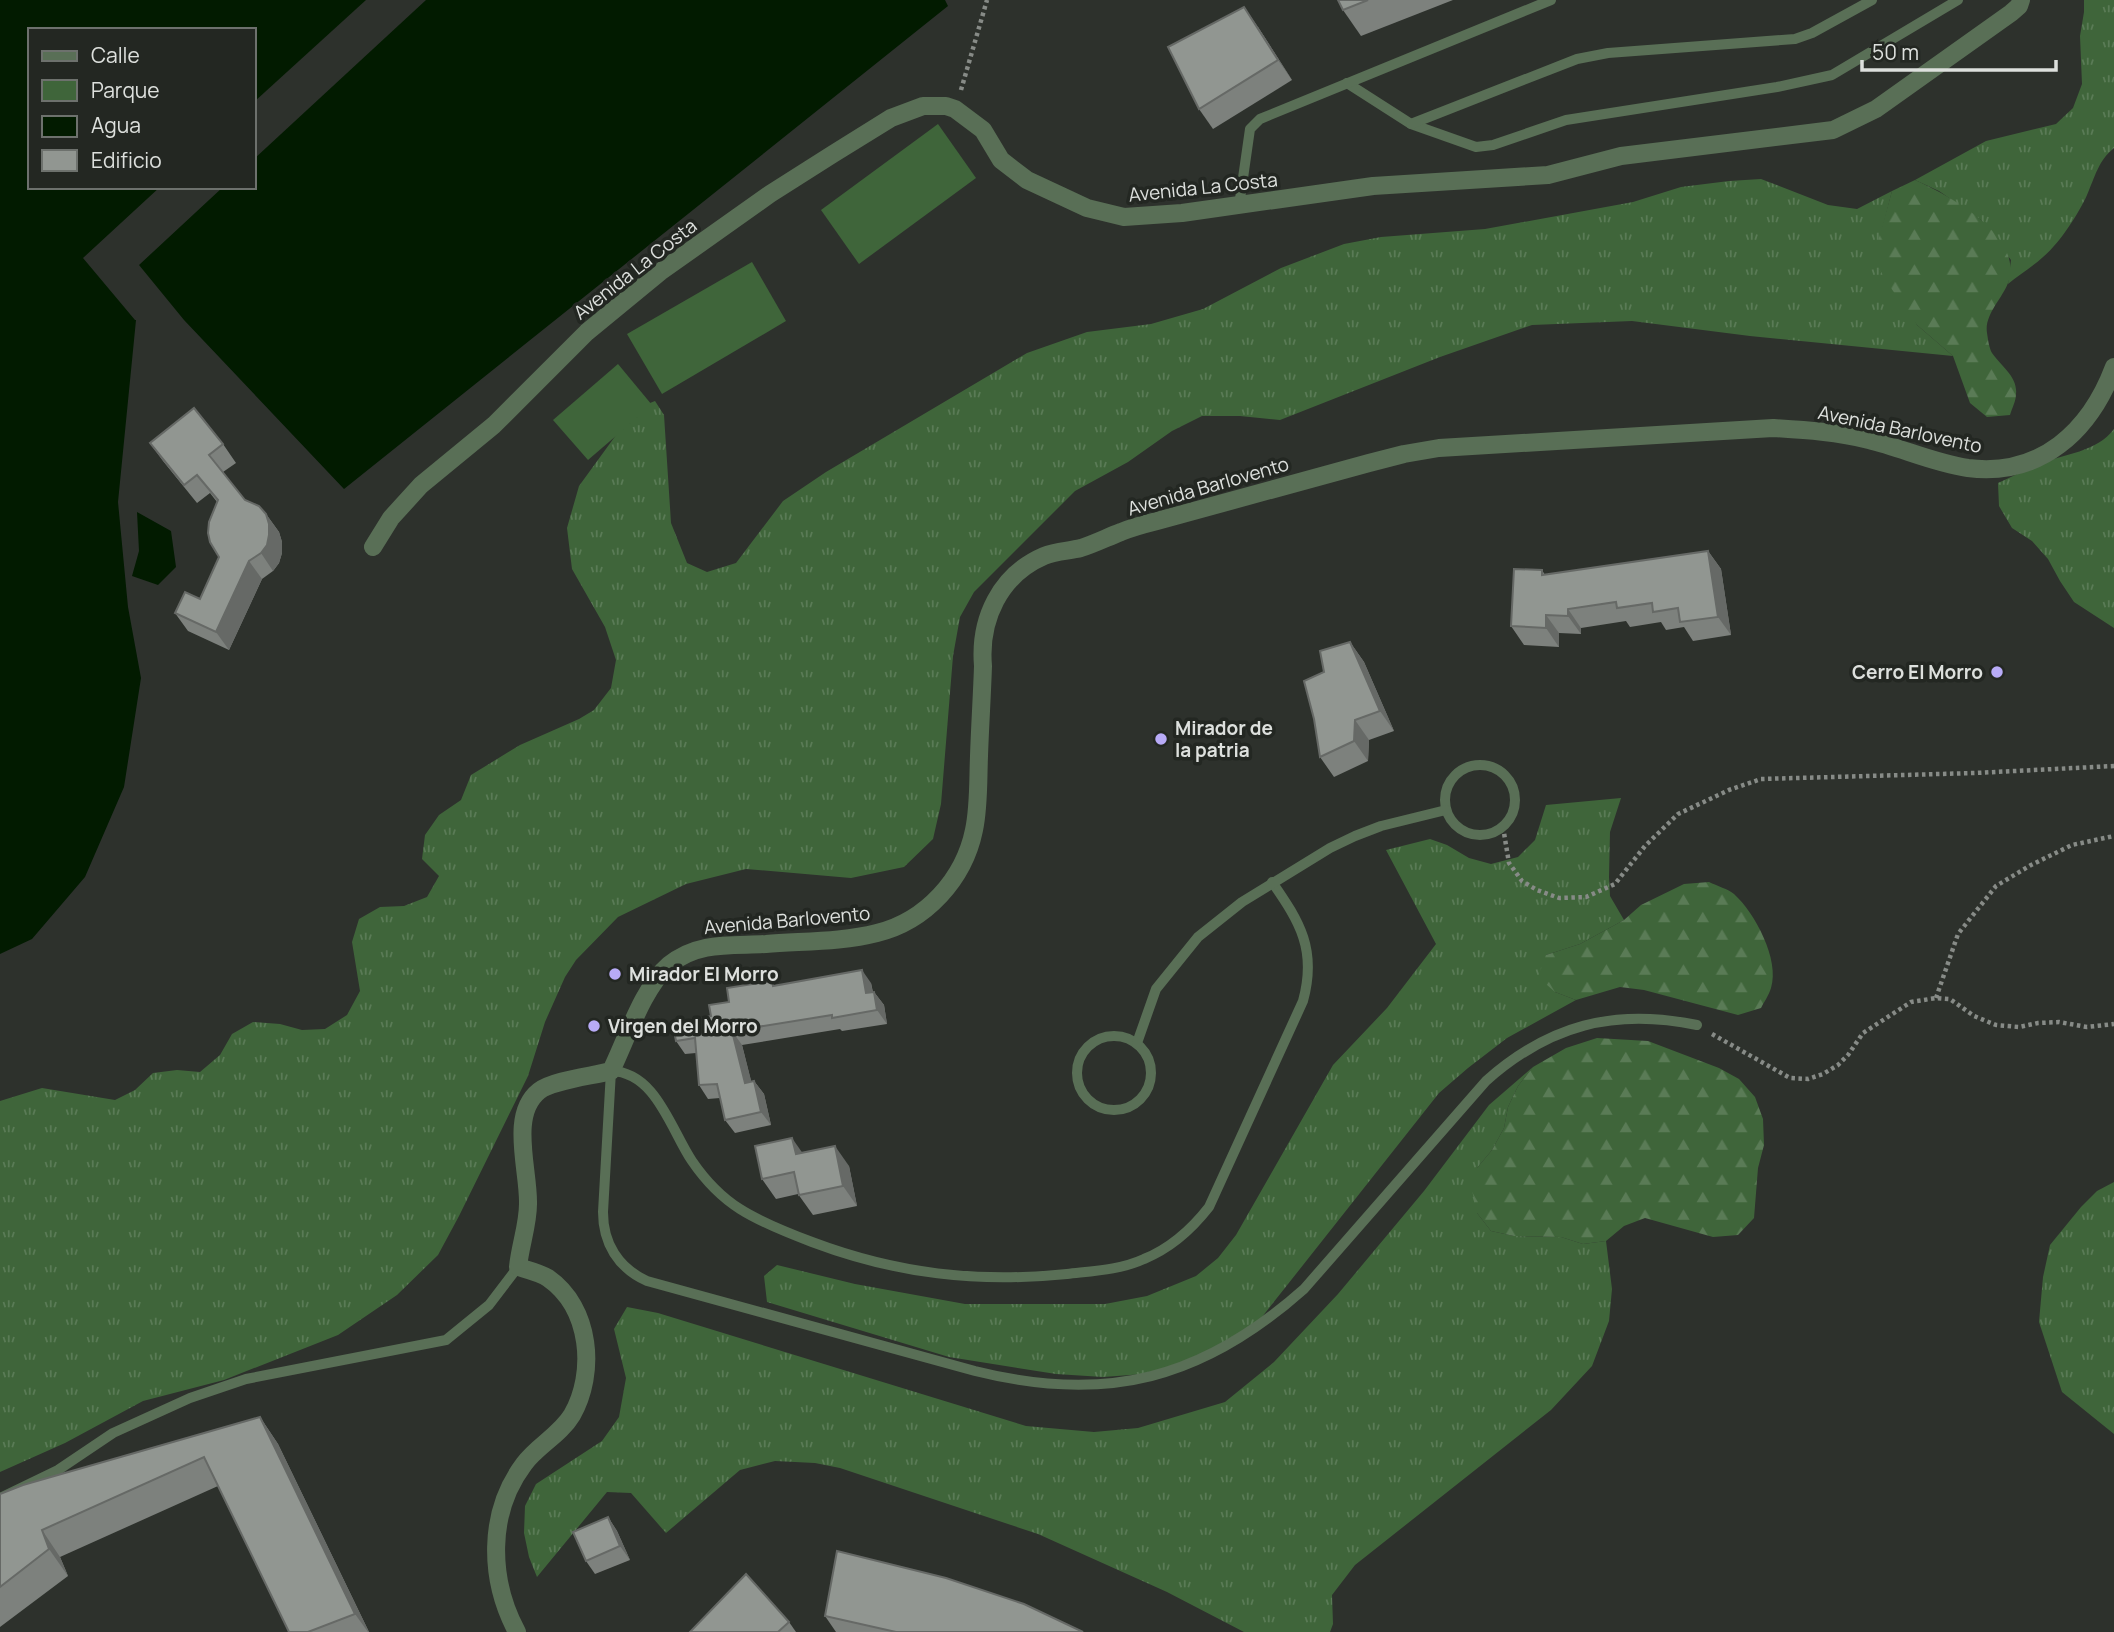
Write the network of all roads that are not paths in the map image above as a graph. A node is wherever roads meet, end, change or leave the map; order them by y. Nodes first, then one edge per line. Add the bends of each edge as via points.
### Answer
1 (1550, 0) edge
2 (1872, 0) edge
3 (1958, 0) edge
4 (2021, 0) edge
5 (1347, 83) junction
6 (1411, 124) junction
7 (1239, 206) junction
8 (2114, 367) edge
9 (373, 547) dead end
10 (1446, 810) junction
11 (1272, 882) junction
12 (1697, 1026) road end
13 (1137, 1043) junction
14 (611, 1071) junction
15 (518, 1267) junction
16 (0, 1498) edge
17 (517, 1632) edge

1 - 5 lane
2 - 6 lane via 1795,39 1577,59
3 - 6 lane via 1832,75 1566,120 1476,147
4 - 7 street, Avenida La Costa via 2011,13 1876,110 1833,130 1621,156 1548,175 1373,186
5 - 6 lane
5 - 7 lane via 1260,119 1250,130
7 - 9 street, Avenida La Costa via 1124,217 1087,208 1027,180 1001,160 983,130 955,108 923,106 891,118 770,194 660,272 587,332 494,425 421,485
8 - 14 street, Avenida Barlovento via 2101,398 2072,436 2045,454 1999,468 1951,465 1821,431 1773,428 1439,449 1404,454 1157,520 1044,556 1013,576 988,617 982,641 974,830 946,889 908,921 877,933 720,945 688,953 655,980
10 - 10 lane via 1449,783 1469,765 1496,768 1514,789 1512,816 1491,834 1464,831
10 - 11 lane via 1356,836
11 - 13 lane via 1198,937 1156,989
11 - 14 lane via 1297,919 1305,942 1308,977 1303,1001 1209,1207 1173,1244 1127,1266 1031,1278 974,1278 885,1266 799,1238 725,1197 695,1165 650,1091 625,1072
12 - 14 lane via 1621,1018 1571,1028 1525,1050 1486,1082 1304,1289 1274,1315 1242,1338 1170,1371 1092,1385 1013,1381 647,1281 632,1273 616,1257 604,1228
13 - 13 lane via 1110,1035 1085,1050 1077,1077 1091,1102 1118,1110 1144,1096 1151,1068
14 - 15 street via 549,1086 527,1106 523,1126 528,1202
15 - 16 lane via 489,1305 446,1340 246,1379 190,1398 113,1433 58,1470
15 - 17 street via 547,1277 565,1295 582,1328 587,1365 573,1413 525,1462 502,1510 496,1545 498,1581

